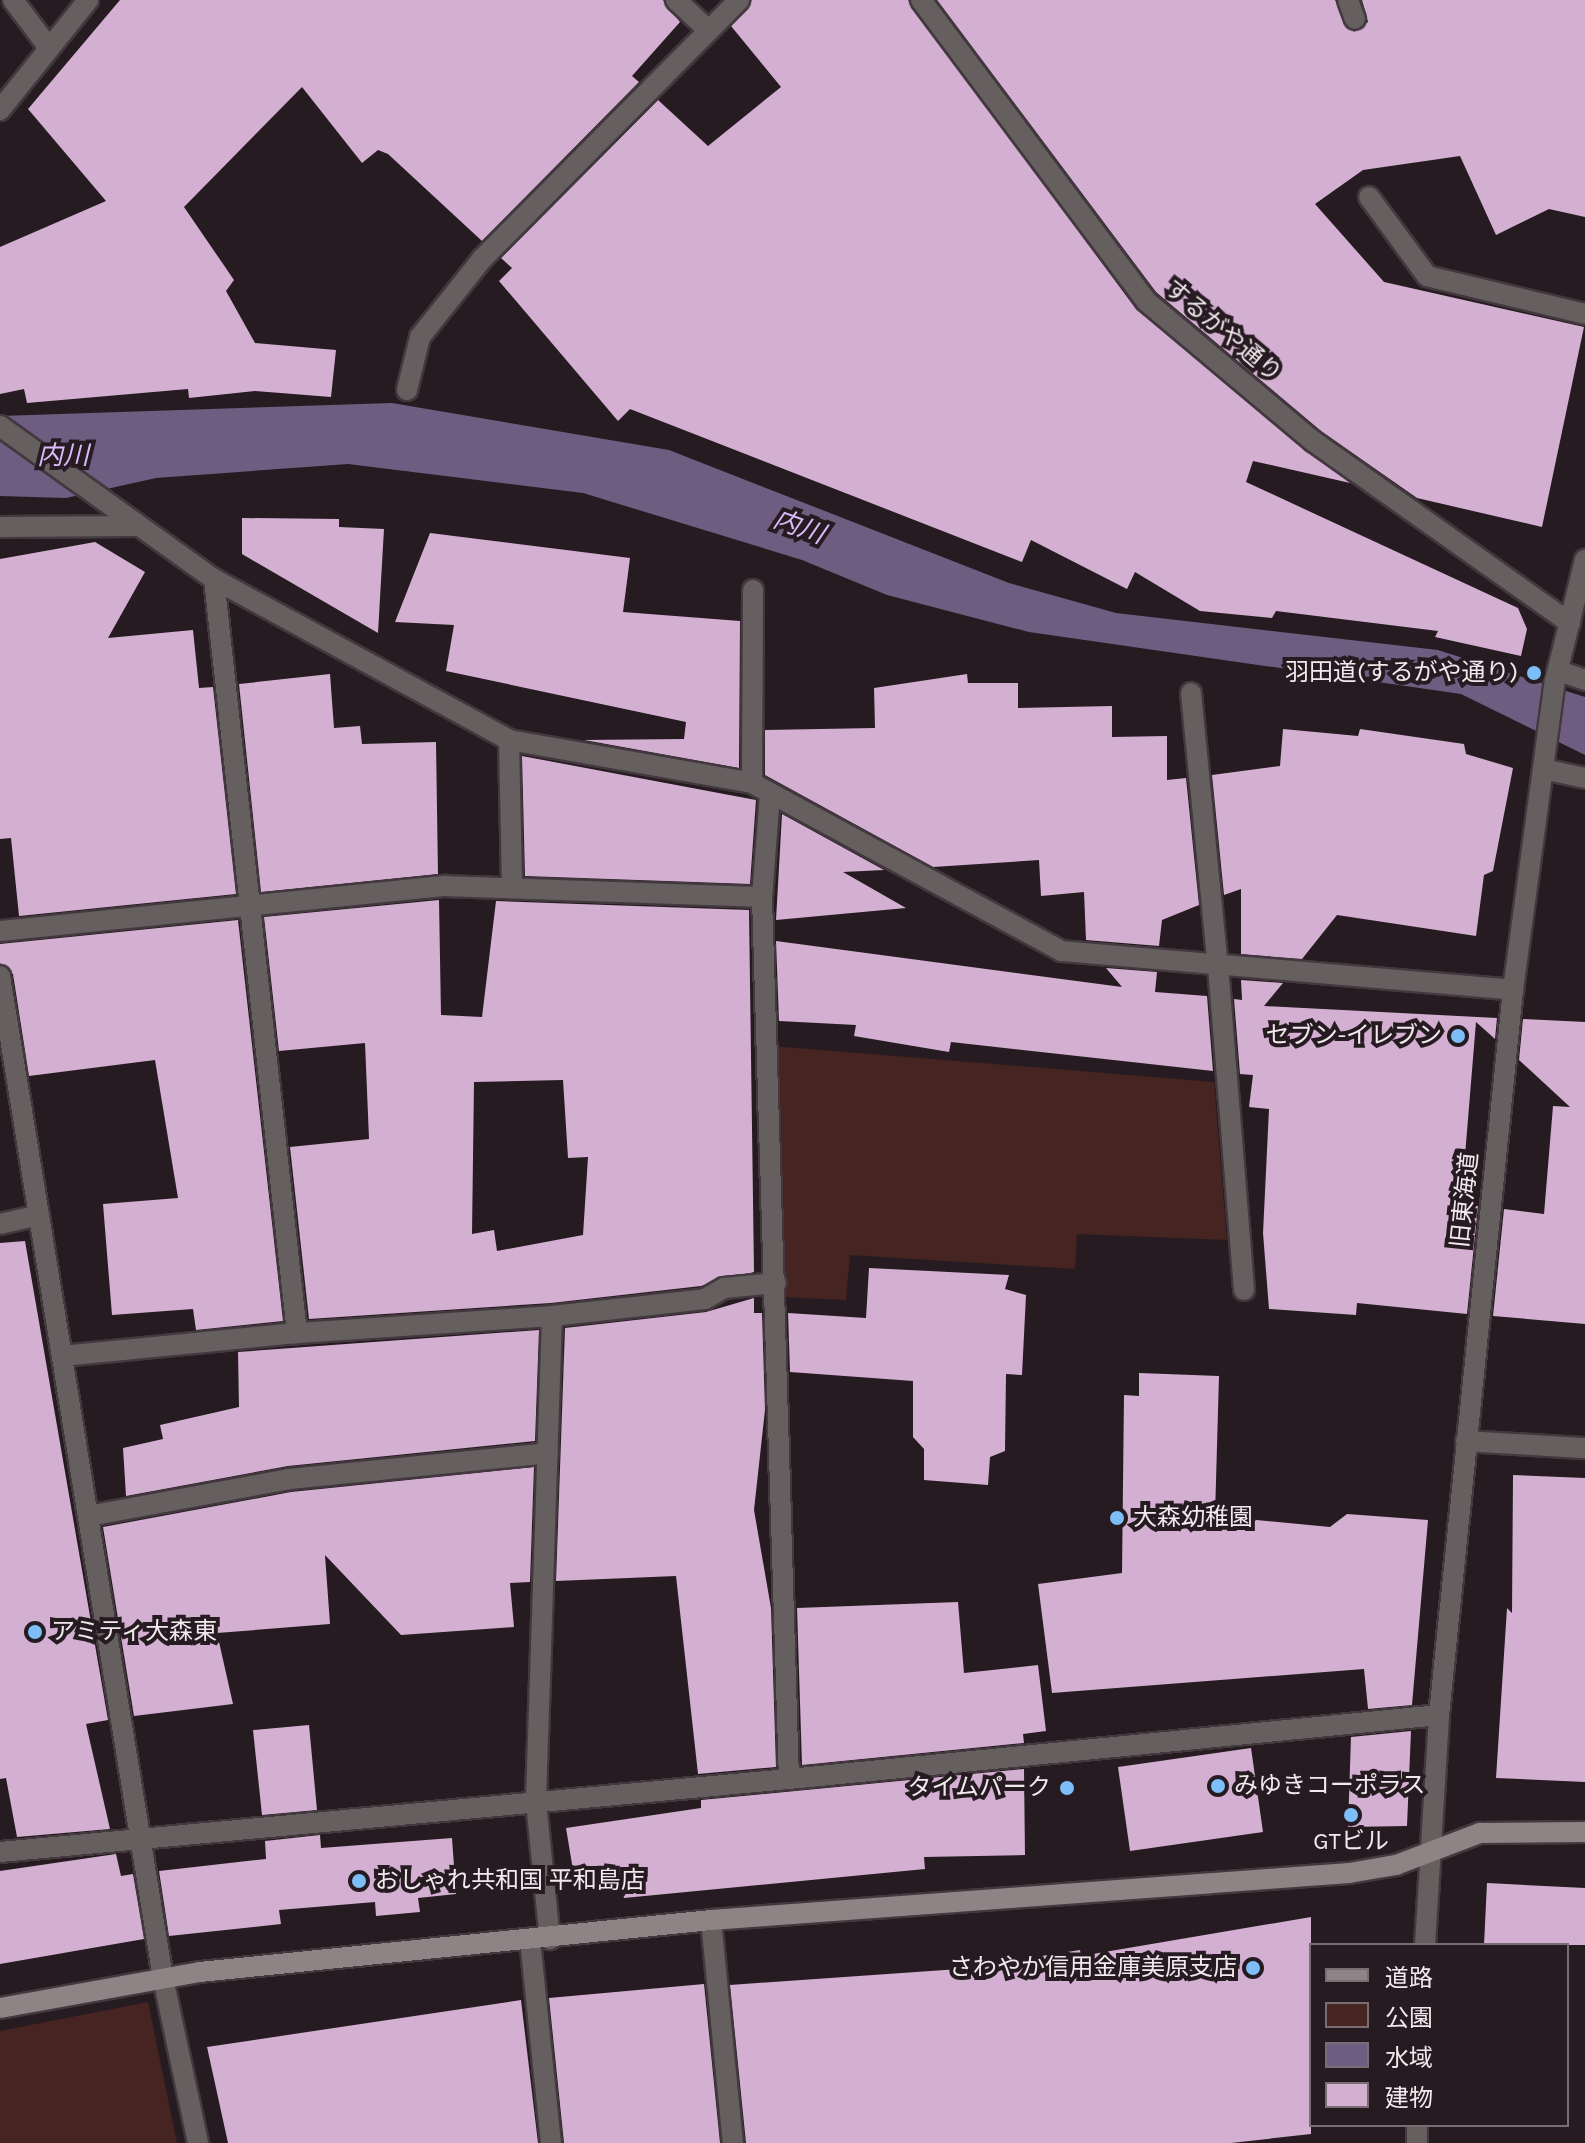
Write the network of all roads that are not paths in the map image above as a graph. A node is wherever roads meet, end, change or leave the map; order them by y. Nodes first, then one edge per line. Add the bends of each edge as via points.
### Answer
1 (13, 0) edge
2 (88, 0) edge
3 (676, 0) edge
4 (739, 0) edge
5 (921, 0) edge
6 (706, 28) junction
7 (49, 48) junction
8 (0, 110) edge
9 (1369, 197) dead end
10 (1585, 314) edge
11 (407, 390) dead end
12 (0, 426) edge
13 (135, 526) junction
14 (0, 527) edge
15 (1585, 560) edge
16 (214, 579) junction
17 (753, 590) dead end
18 (1570, 623) junction
19 (1557, 676) junction
20 (1585, 680) edge
21 (1191, 693) dead end
22 (509, 740) junction
23 (1543, 769) junction
24 (1585, 778) edge
25 (761, 789) junction
26 (512, 888) junction
27 (762, 897) junction
28 (249, 901) junction
29 (0, 931) edge
30 (1218, 966) junction
31 (0, 976) edge
32 (1513, 990) junction
33 (39, 1215) junction
34 (0, 1224) edge
35 (776, 1283) junction
36 (1244, 1290) dead end
37 (552, 1316) junction
38 (297, 1333) junction
39 (62, 1356) junction
40 (1466, 1441) junction
41 (1585, 1448) edge
42 (548, 1453) junction
43 (88, 1516) junction
44 (1439, 1715) junction
45 (789, 1779) junction
46 (536, 1802) junction
47 (1585, 1832) edge
48 (141, 1838) junction
49 (1429, 1850) junction
50 (0, 1852) edge
51 (711, 1920) junction
52 (540, 1939) junction
53 (1425, 1943) edge
54 (163, 1978) junction
55 (0, 2008) edge
56 (198, 2143) edge
57 (551, 2143) edge
58 (733, 2143) edge

1 - 7 street
2 - 7 street
3 - 6 street
4 - 6 street
5 - 18 street, するがや通り via 1146,301 1313,441
6 - 11 street via 482,259 420,337
7 - 8 street
9 - 10 street via 1427,276
12 - 13 street
13 - 14 street
13 - 16 street
15 - 18 street, 旧東海道
16 - 22 street
16 - 28 street
17 - 25 street
18 - 19 street, 旧東海道
19 - 20 street
19 - 23 street, 旧東海道
21 - 30 street
22 - 25 street
22 - 26 street
23 - 24 street
23 - 32 street, 旧東海道
25 - 27 street
25 - 30 street via 1061,951
26 - 27 street
26 - 28 street
27 - 35 street
28 - 29 street
28 - 38 street
30 - 32 street
30 - 36 street
31 - 33 street
32 - 40 street, 旧東海道
33 - 34 street
33 - 39 street
35 - 37 street via 724,1288 705,1299
35 - 45 street
37 - 38 street
37 - 42 street
38 - 39 street
39 - 43 street
40 - 41 street
40 - 44 street, 旧東海道
42 - 43 street via 289,1479
42 - 46 street
43 - 48 street
44 - 45 street
44 - 49 street, 旧東海道
45 - 46 street
46 - 48 street
46 - 52 street
47 - 49 street via 1480,1833
48 - 50 street
48 - 54 street
49 - 51 street via 1349,1873
49 - 53 street, 旧東海道
51 - 52 street
51 - 58 street
52 - 54 street
52 - 57 street
54 - 55 street
54 - 56 street

